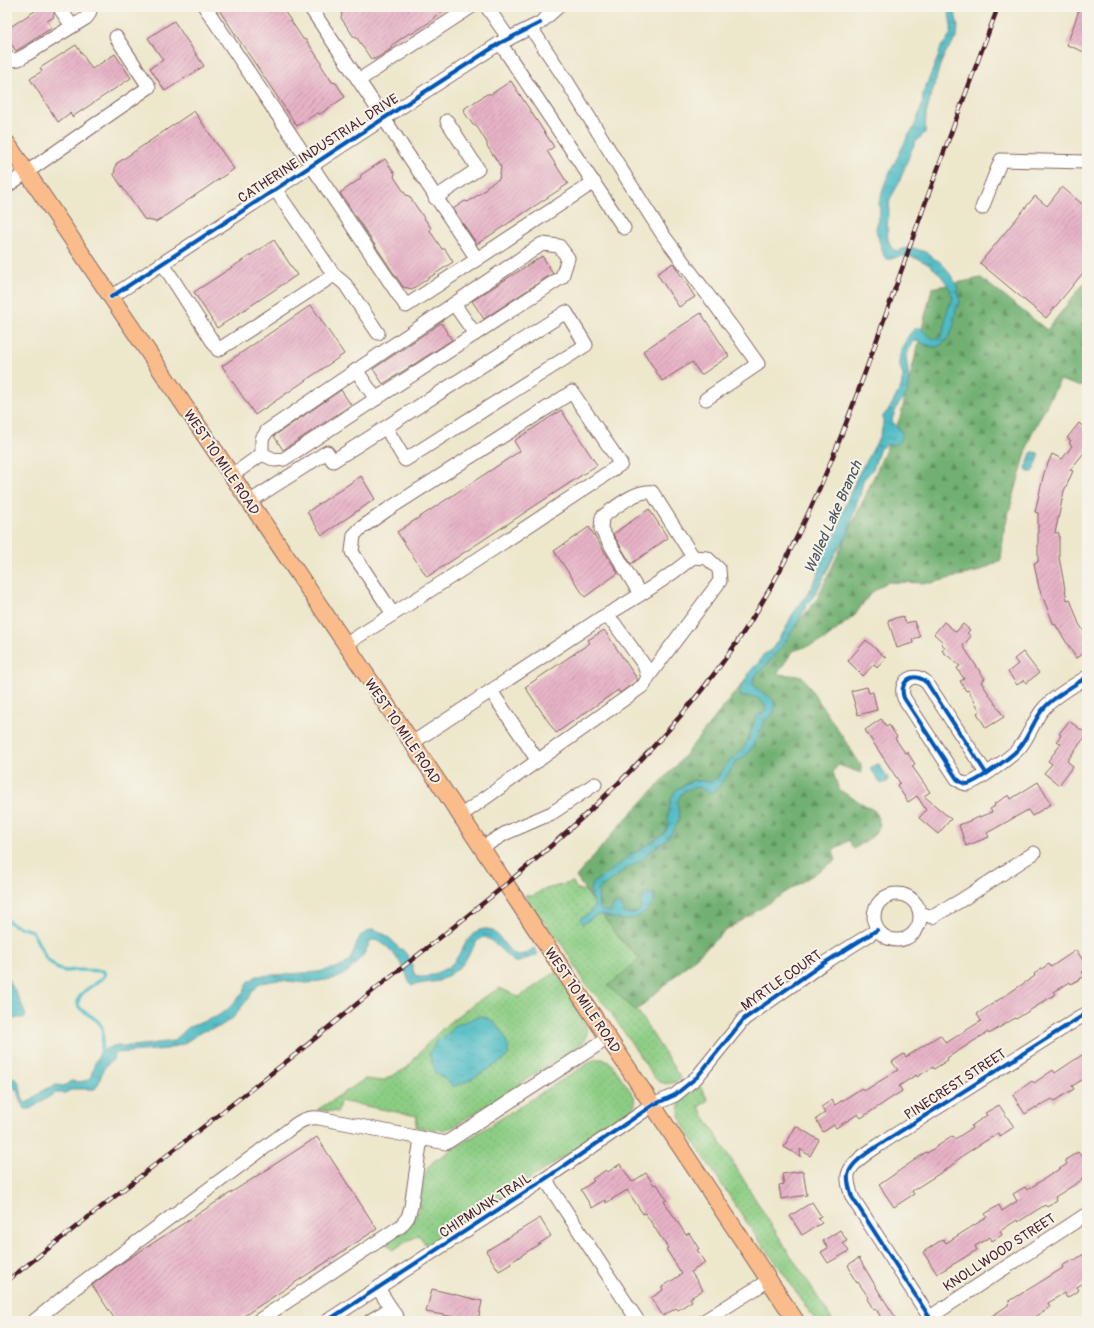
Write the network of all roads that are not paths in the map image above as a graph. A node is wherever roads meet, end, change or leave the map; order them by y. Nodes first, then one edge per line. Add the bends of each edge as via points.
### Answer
1 (91, 7) edge
2 (205, 7) edge
3 (310, 7) edge
4 (471, 7) edge
5 (487, 7) edge
6 (558, 7) edge
7 (61, 10) dead end
8 (72, 26) junction
9 (536, 26) junction
10 (116, 37) dead end
11 (504, 41) junction
12 (7, 58) edge
13 (360, 80) junction
14 (383, 118) junction
15 (447, 121) dead end
16 (7, 143) edge
17 (1087, 162) edge
18 (311, 166) junction
19 (27, 172) junction
20 (594, 182) junction
21 (7, 186) edge
22 (276, 189) junction
23 (435, 198) junction
24 (982, 208) dead end
25 (624, 228) dead end
26 (477, 259) junction
27 (163, 264) junction
28 (334, 275) junction
29 (111, 298) junction
30 (454, 304) junction
31 (378, 333) dead end
32 (475, 334) junction
33 (356, 370) junction
34 (376, 399) junction
35 (706, 399) dead end
36 (386, 428) junction
37 (262, 454) junction
38 (232, 476) junction
39 (249, 502) junction
40 (693, 558) junction
41 (640, 594) junction
42 (393, 614) junction
43 (601, 618) junction
44 (346, 644) junction
45 (648, 677) junction
46 (1087, 677) edge
47 (491, 690) junction
48 (412, 743) junction
49 (538, 761) junction
50 (986, 773) junction
51 (594, 784) dead end
52 (460, 816) junction
53 (481, 848) junction
54 (1034, 853) dead end
55 (920, 913) junction
56 (877, 930) junction
57 (1083, 1015) edge
58 (608, 1038) junction
59 (653, 1105) junction
60 (421, 1138) junction
61 (545, 1178) junction
62 (1087, 1214) edge
63 (769, 1280) junction
64 (378, 1288) junction
65 (391, 1308) junction
66 (931, 1319) edge
67 (34, 1321) edge
68 (258, 1321) edge
69 (326, 1321) edge
70 (370, 1321) edge
71 (399, 1321) edge
72 (638, 1321) edge
73 (704, 1321) edge
74 (796, 1321) edge

1 - 8 street via 89,14
2 - 18 street
3 - 13 street
4 - 13 street
5 - 11 street
6 - 9 street, CATHERINE INDUSTRIAL DRIVE
7 - 8 street
8 - 12 street via 16,60
9 - 11 street, CATHERINE INDUSTRIAL DRIVE
9 - 35 street via 663,235 758,364
10 - 19 street via 149,88
11 - 14 street, CATHERINE INDUSTRIAL DRIVE
11 - 20 street
13 - 14 street
14 - 18 street, CATHERINE INDUSTRIAL DRIVE
14 - 23 street
15 - 23 street via 478,169
16 - 19 main road, WEST 10 MILE ROAD
17 - 24 street via 1001,160
18 - 22 street, CATHERINE INDUSTRIAL DRIVE
18 - 26 street via 406,306
19 - 21 street
19 - 29 main road, WEST 10 MILE ROAD
20 - 25 street
20 - 26 street
22 - 27 street, CATHERINE INDUSTRIAL DRIVE
22 - 28 street
23 - 26 street
27 - 28 street via 218,350
27 - 29 street, CATHERINE INDUSTRIAL DRIVE
28 - 31 street via 345,284
29 - 38 main road, WEST 10 MILE ROAD
30 - 32 street
30 - 32 street via 542,244 559,246 568,258 562,277
30 - 33 street
32 - 34 street
33 - 34 street
33 - 37 street via 267,431 262,439
34 - 37 street via 284,459 275,460
36 - 36 street via 566,312 586,345 405,460
36 - 39 street via 333,462 327,452
37 - 38 street
38 - 39 main road, WEST 10 MILE ROAD
39 - 44 main road, WEST 10 MILE ROAD
40 - 41 street
40 - 41 street via 652,492 636,494 602,517 601,529
40 - 45 street via 707,558 719,569 720,581
41 - 43 street
42 - 42 street via 621,464 572,392 387,510 354,535 352,552
42 - 44 street
43 - 45 street via 607,618 614,623 644,666
43 - 47 street
44 - 48 main road, WEST 10 MILE ROAD
45 - 49 street via 644,685
46 - 50 street via 1046,706 1016,752
47 - 48 street
47 - 49 street
48 - 52 main road, WEST 10 MILE ROAD
49 - 52 street
50 - 50 street via 927,682 916,677 906,681 902,689 904,698 956,779 968,784
51 - 53 street via 552,813 506,833
52 - 53 main road, WEST 10 MILE ROAD
53 - 58 main road, WEST 10 MILE ROAD
54 - 55 street via 932,917
55 - 56 street via 916,931 901,941 883,936
55 - 56 street via 911,898 902,894 884,897 874,912
56 - 59 street, MYRTLE COURT via 818,967 744,1019 697,1077 675,1094
57 - 66 street, PINECREST STREET via 885,1141 854,1164 848,1174 852,1197
58 - 59 main road, WEST 10 MILE ROAD
58 - 60 street via 446,1143
59 - 61 street, CHIPMUNK TRAIL
59 - 63 main road, WEST 10 MILE ROAD
60 - 67 street via 319,1118 304,1120
60 - 68 street via 411,1207 408,1217 401,1226
61 - 64 street, CHIPMUNK TRAIL
61 - 72 street
62 - 66 street, KNOLLWOOD STREET
63 - 73 street
63 - 74 main road, WEST 10 MILE ROAD
64 - 65 street
64 - 69 street, CHIPMUNK TRAIL
65 - 70 street
65 - 71 street

